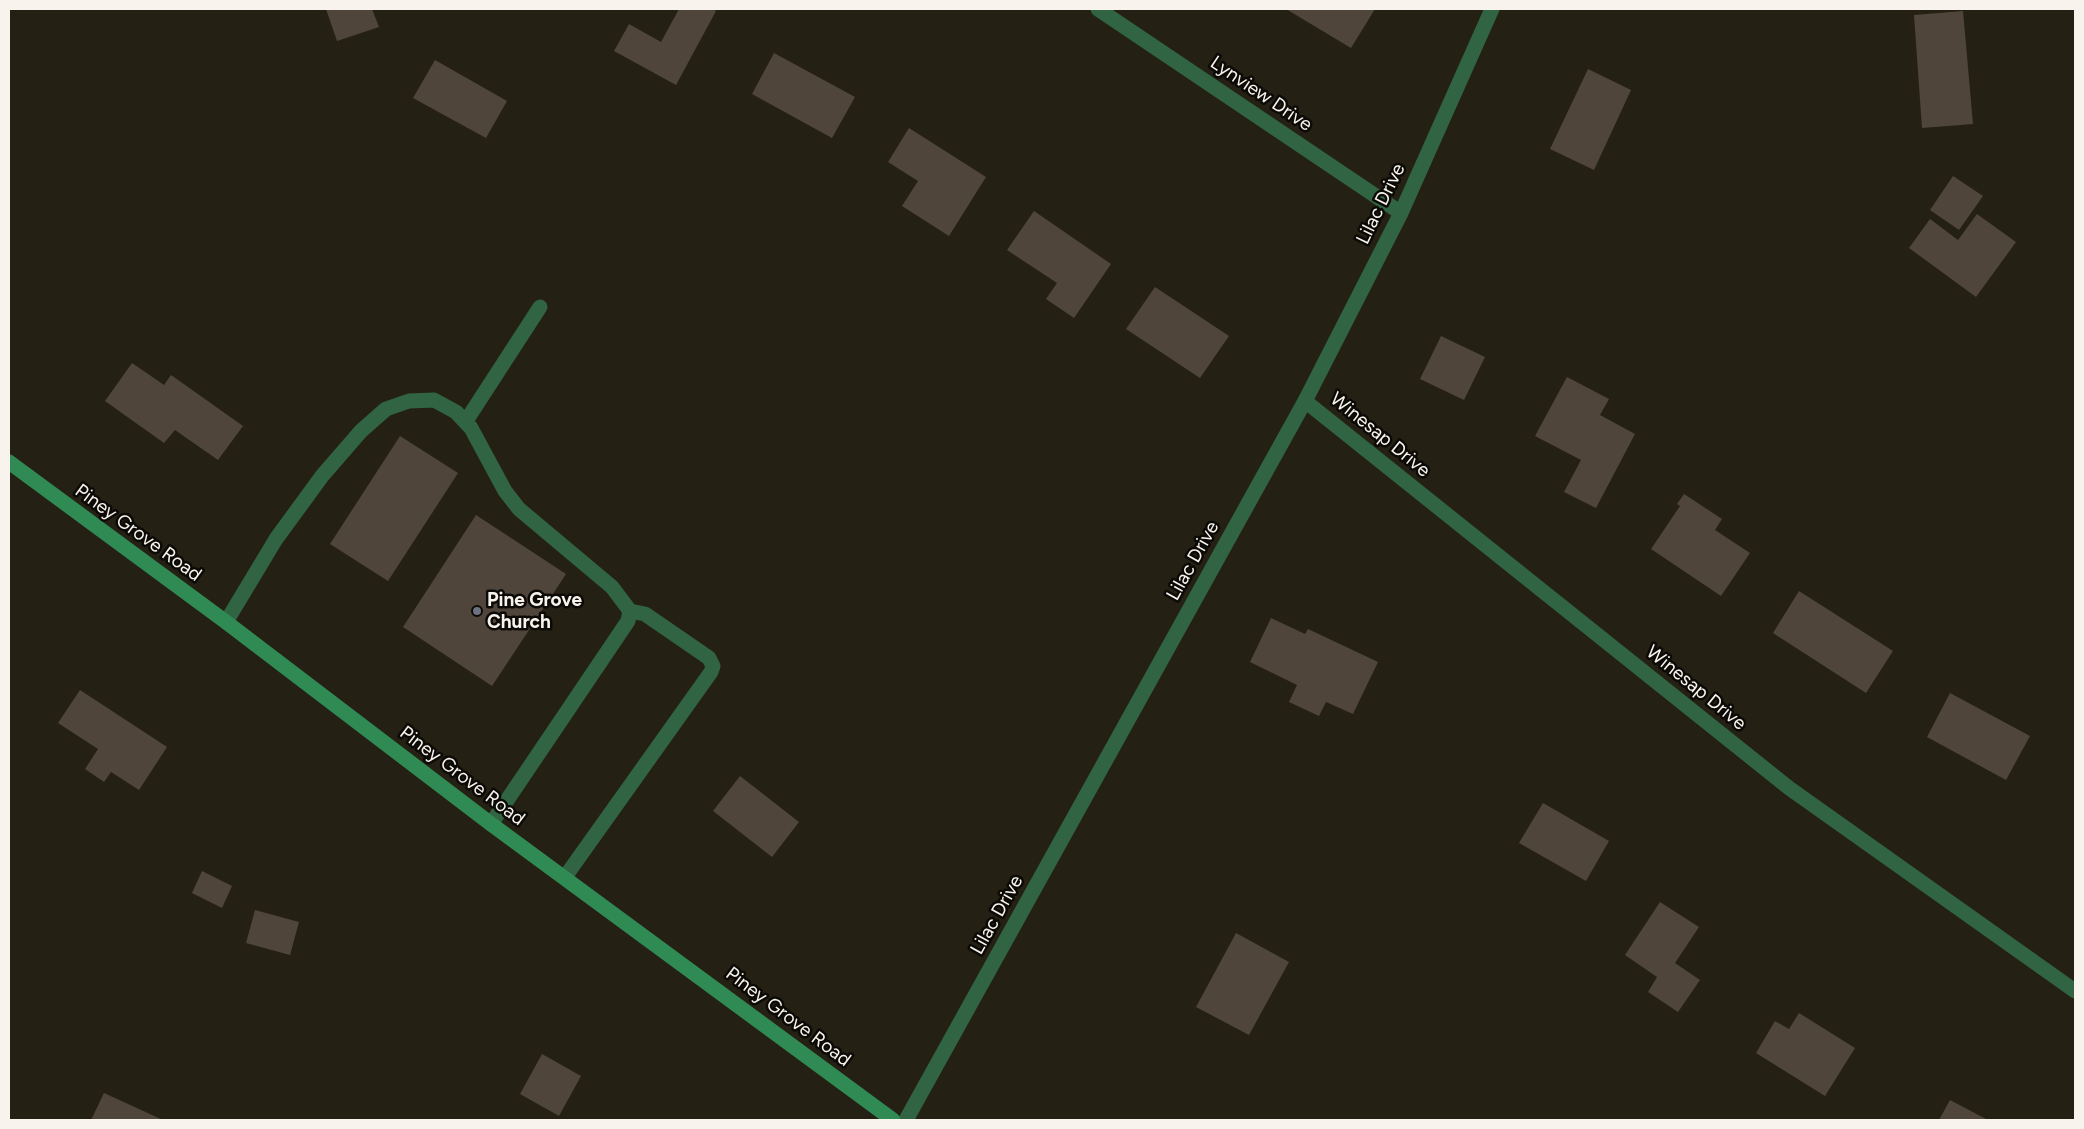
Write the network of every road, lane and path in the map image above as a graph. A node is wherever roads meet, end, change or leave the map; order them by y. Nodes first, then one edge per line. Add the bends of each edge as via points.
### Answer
1 (1098, 9) edge
2 (1492, 9) edge
3 (1400, 212) junction
4 (540, 308) dead end
5 (1305, 401) junction
6 (466, 421) junction
7 (9, 462) edge
8 (630, 611) junction
9 (226, 622) junction
10 (490, 824) junction
11 (564, 877) junction
12 (2075, 991) edge
13 (893, 1120) edge
14 (906, 1120) edge

1 - 3 street, Lynview Drive
2 - 3 street, Lilac Drive
3 - 5 street, Lilac Drive
4 - 6 street
5 - 12 street, Winesap Drive via 1789,788
5 - 14 street, Lilac Drive
6 - 8 street via 505,491 519,509 606,582
6 - 9 street via 434,400 409,401 386,409 361,431 322,476 276,539
7 - 9 main road, Piney Grove Road
8 - 10 street via 628,621
8 - 11 street via 653,620 709,658 713,666
9 - 10 main road, Piney Grove Road
10 - 11 main road, Piney Grove Road
11 - 13 main road, Piney Grove Road

